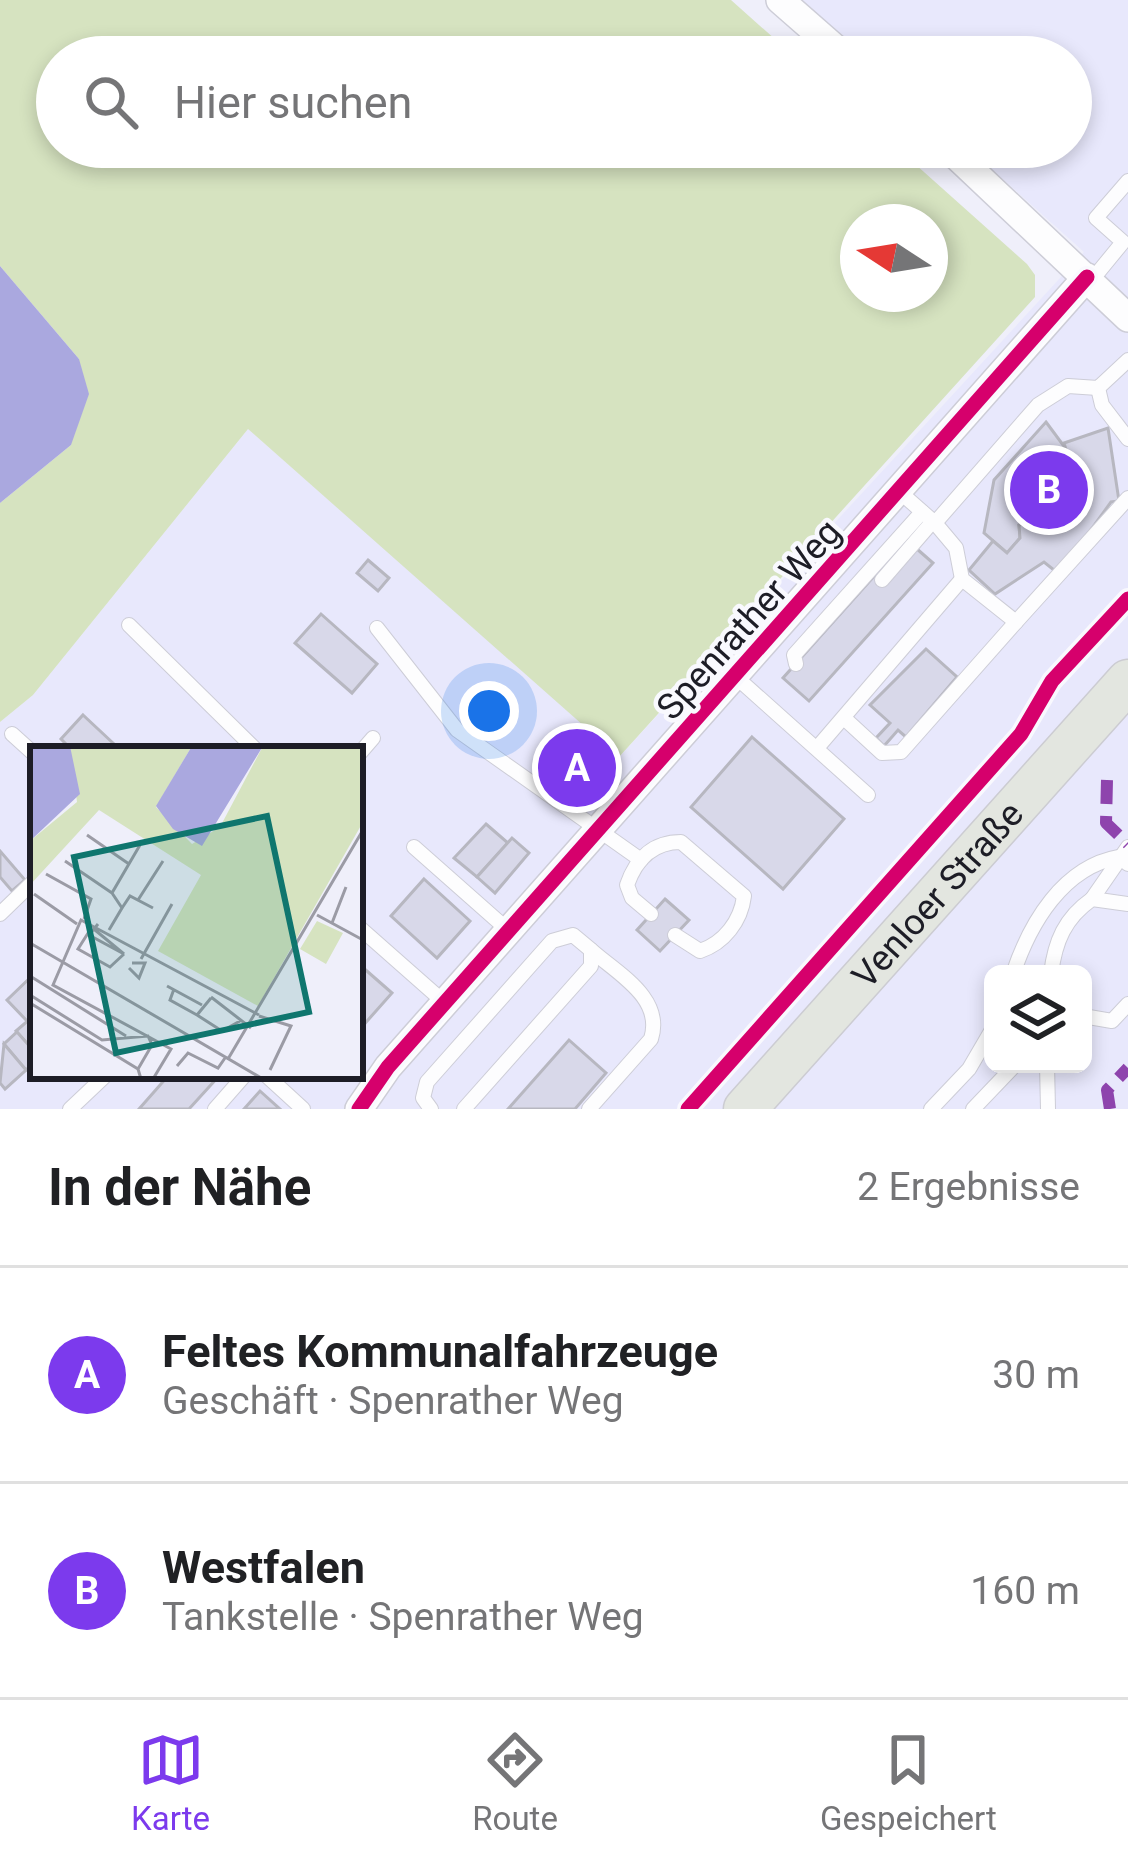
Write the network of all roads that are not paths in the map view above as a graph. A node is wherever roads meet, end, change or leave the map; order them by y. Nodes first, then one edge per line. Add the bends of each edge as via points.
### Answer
1 (780, 0) edge
2 (820, 36) edge
3 (970, 168) edge
4 (1128, 182) edge
5 (1089, 279) junction
6 (1128, 318) edge
7 (1128, 360) edge
8 (1098, 388) junction
9 (1128, 439) edge
10 (1128, 498) edge
11 (923, 512) junction
12 (962, 579) junction
13 (882, 580) dead end
14 (1016, 622) junction
15 (129, 625) dead end
16 (377, 628) dead end
17 (796, 664) dead end
18 (736, 677) junction
19 (1128, 681) edge
20 (844, 718) junction
21 (12, 734) dead end
22 (373, 738) dead end
23 (252, 746) edge
24 (817, 748) junction
25 (30, 750) edge
26 (363, 750) edge
27 (868, 795) dead end
28 (600, 828) junction
29 (414, 847) dead end
30 (1125, 856) edge
31 (641, 860) junction
32 (30, 885) edge
33 (1092, 899) junction
34 (1128, 904) edge
35 (0, 914) edge
36 (651, 914) dead end
37 (363, 931) edge
38 (509, 931) junction
39 (675, 935) dead end
40 (591, 950) junction
41 (1017, 965) edge
42 (1052, 965) edge
43 (446, 1003) junction
44 (1128, 1004) edge
45 (1092, 1018) edge
46 (984, 1043) edge
47 (398, 1056) junction
48 (1007, 1073) edge
49 (1047, 1073) edge
50 (102, 1079) edge
51 (241, 1079) edge
52 (270, 1079) edge
53 (427, 1082) junction
54 (424, 1106) edge
55 (70, 1109) edge
56 (215, 1109) edge
57 (302, 1109) edge
58 (358, 1109) edge
59 (464, 1109) edge
60 (589, 1109) edge
61 (746, 1109) edge
62 (931, 1109) edge
63 (973, 1109) edge
64 (1048, 1109) edge

1 - 2 street
3 - 5 street
4 - 5 lane via 1096,218 1124,242
5 - 6 street
5 - 11 street, Spenrather Weg
7 - 8 lane
8 - 9 lane
8 - 11 lane via 1068,386 1038,405
10 - 14 lane
11 - 12 lane via 956,548
11 - 13 lane
11 - 17 lane via 794,655
11 - 18 street, Spenrather Weg
12 - 14 lane
12 - 20 lane
14 - 20 lane via 901,752 882,752
15 - 23 lane
16 - 28 lane via 458,730
18 - 24 lane
18 - 28 street, Spenrather Weg
19 - 61 main road, Venloer Straße
20 - 24 lane
21 - 25 lane
22 - 26 lane
24 - 27 lane
28 - 31 lane
28 - 38 street, Spenrather Weg
29 - 38 lane
30 - 33 lane
30 - 41 lane via 1095,861 1068,879
31 - 36 lane via 627,885
31 - 39 lane via 666,842 681,842 743,896 718,945 700,951
32 - 35 lane
33 - 34 lane
33 - 42 lane via 1071,914
37 - 43 lane
38 - 43 street, Spenrather Weg
40 - 53 lane via 573,935 552,941
40 - 59 lane via 591,966
40 - 60 lane via 648,1000 655,1027
43 - 47 street, Spenrather Weg
44 - 45 lane via 1112,1021
46 - 62 lane
47 - 53 lane
47 - 58 street, Spenrather Weg
48 - 63 lane
49 - 64 lane
50 - 55 lane
51 - 56 lane
52 - 57 lane
53 - 54 lane

